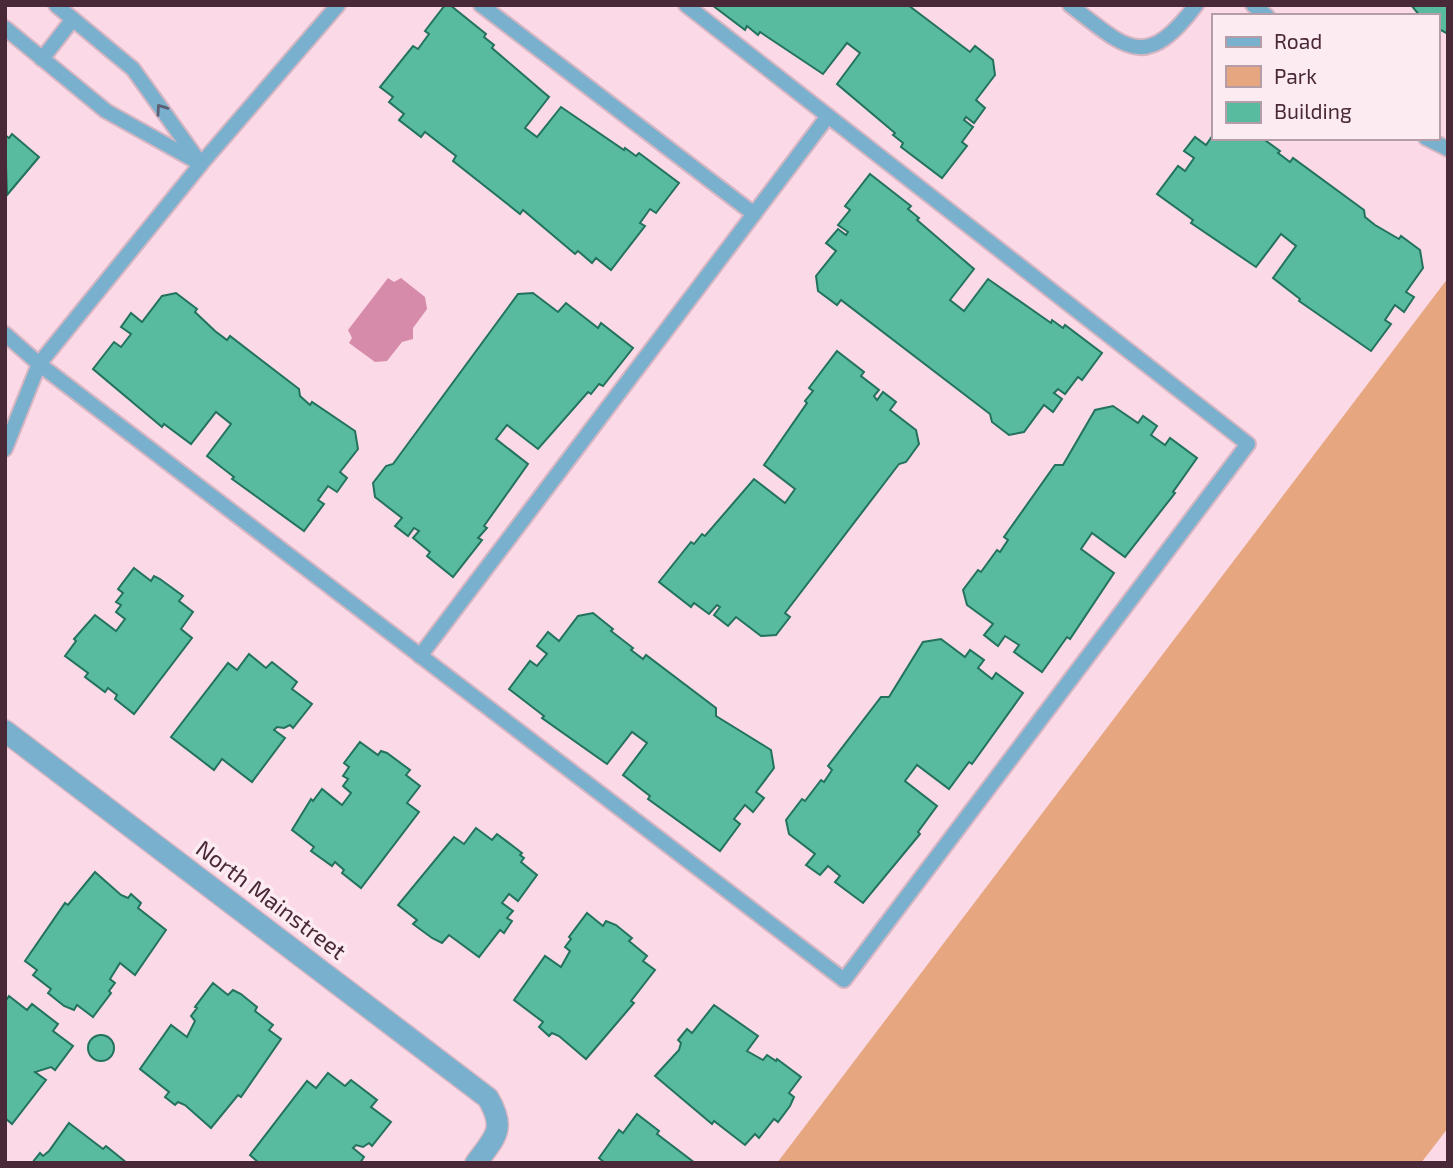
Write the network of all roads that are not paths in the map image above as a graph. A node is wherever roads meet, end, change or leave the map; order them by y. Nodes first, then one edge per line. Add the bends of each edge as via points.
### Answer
1 (56, 5) edge
2 (338, 5) edge
3 (481, 5) edge
4 (686, 5) edge
5 (1070, 5) edge
6 (1196, 5) edge
7 (73, 19) junction
8 (5, 29) edge
9 (42, 59) junction
10 (828, 116) junction
11 (1430, 140) edge
12 (1448, 149) edge
13 (201, 164) junction
14 (754, 214) junction
15 (5, 334) edge
16 (39, 364) junction
17 (5, 449) edge
18 (420, 656) junction
19 (5, 732) edge
20 (476, 1163) edge

1 - 7 lane
2 - 13 lane
3 - 14 lane
4 - 10 lane
5 - 6 lane via 1120,43 1138,48 1158,44 1174,34
7 - 9 lane
13 -> 7 lane via 133,69
8 - 9 lane
9 - 13 lane via 106,111
10 - 14 lane
10 - 18 lane via 1248,444 844,980
11 - 12 lane
13 - 16 lane
14 - 18 lane
15 - 16 lane
16 - 17 lane
16 - 18 lane
19 - 20 street, North Mainstreet via 488,1098 498,1116 498,1135

